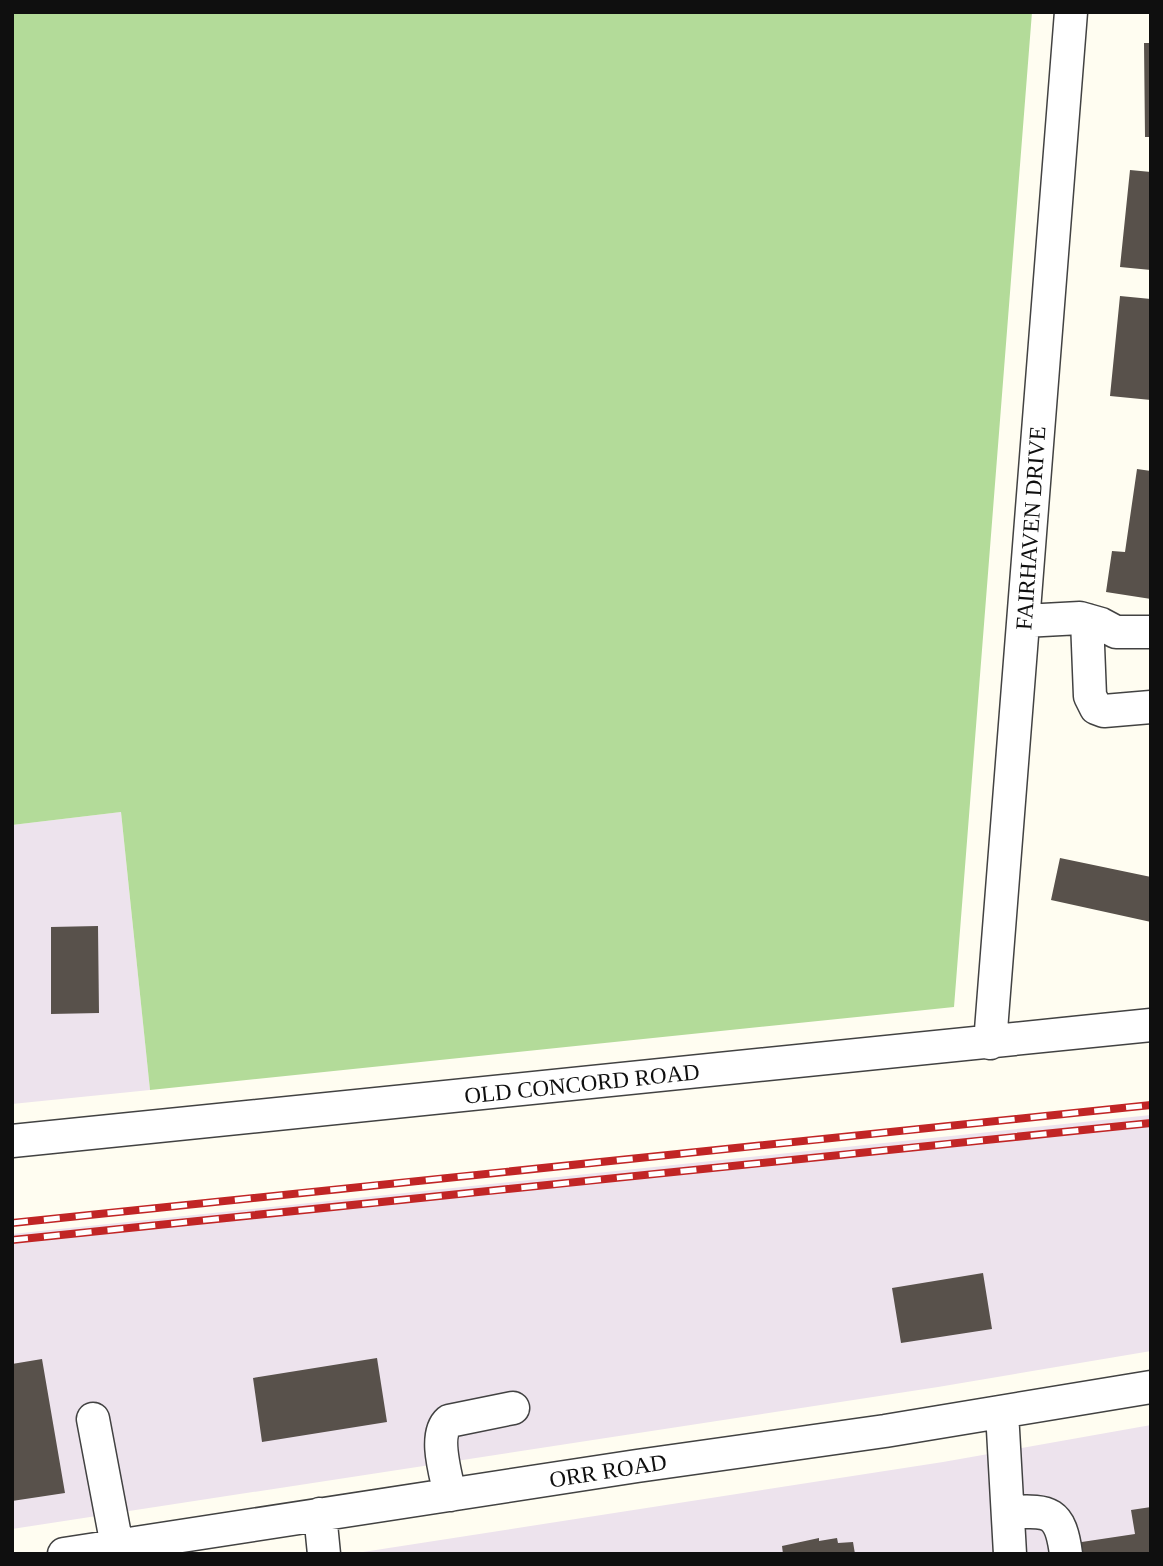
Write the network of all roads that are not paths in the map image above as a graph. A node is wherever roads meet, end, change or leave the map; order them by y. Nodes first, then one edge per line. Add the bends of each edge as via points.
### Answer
1 (1071, 12) edge
2 (1087, 620) junction
3 (1024, 621) junction
4 (1151, 632) edge
5 (1151, 707) edge
6 (1151, 1025) edge
7 (990, 1043) junction
8 (12, 1141) edge
9 (1151, 1387) edge
10 (513, 1408) dead end
11 (1002, 1412) junction
12 (93, 1419) dead end
13 (450, 1495) junction
14 (1008, 1512) junction
15 (320, 1514) junction
16 (117, 1546) junction
17 (64, 1554) edge
18 (324, 1554) edge
19 (1010, 1554) edge
20 (1066, 1554) edge

1 - 3 street, FAIRHAVEN DRIVE
2 - 3 street
2 - 4 street via 1116,632
2 - 5 street via 1090,696 1096,708
3 - 7 street, FAIRHAVEN DRIVE
6 - 7 street, OLD CONCORD ROAD
7 - 8 street, OLD CONCORD ROAD
9 - 11 street, ORR ROAD
10 - 13 street via 449,1421 442,1427
11 - 13 street, ORR ROAD
11 - 14 street
12 - 16 street
13 - 15 street, ORR ROAD
14 - 19 street
14 - 20 street via 1045,1511 1056,1520
15 - 16 street, ORR ROAD
15 - 18 street
16 - 17 street, ORR ROAD

